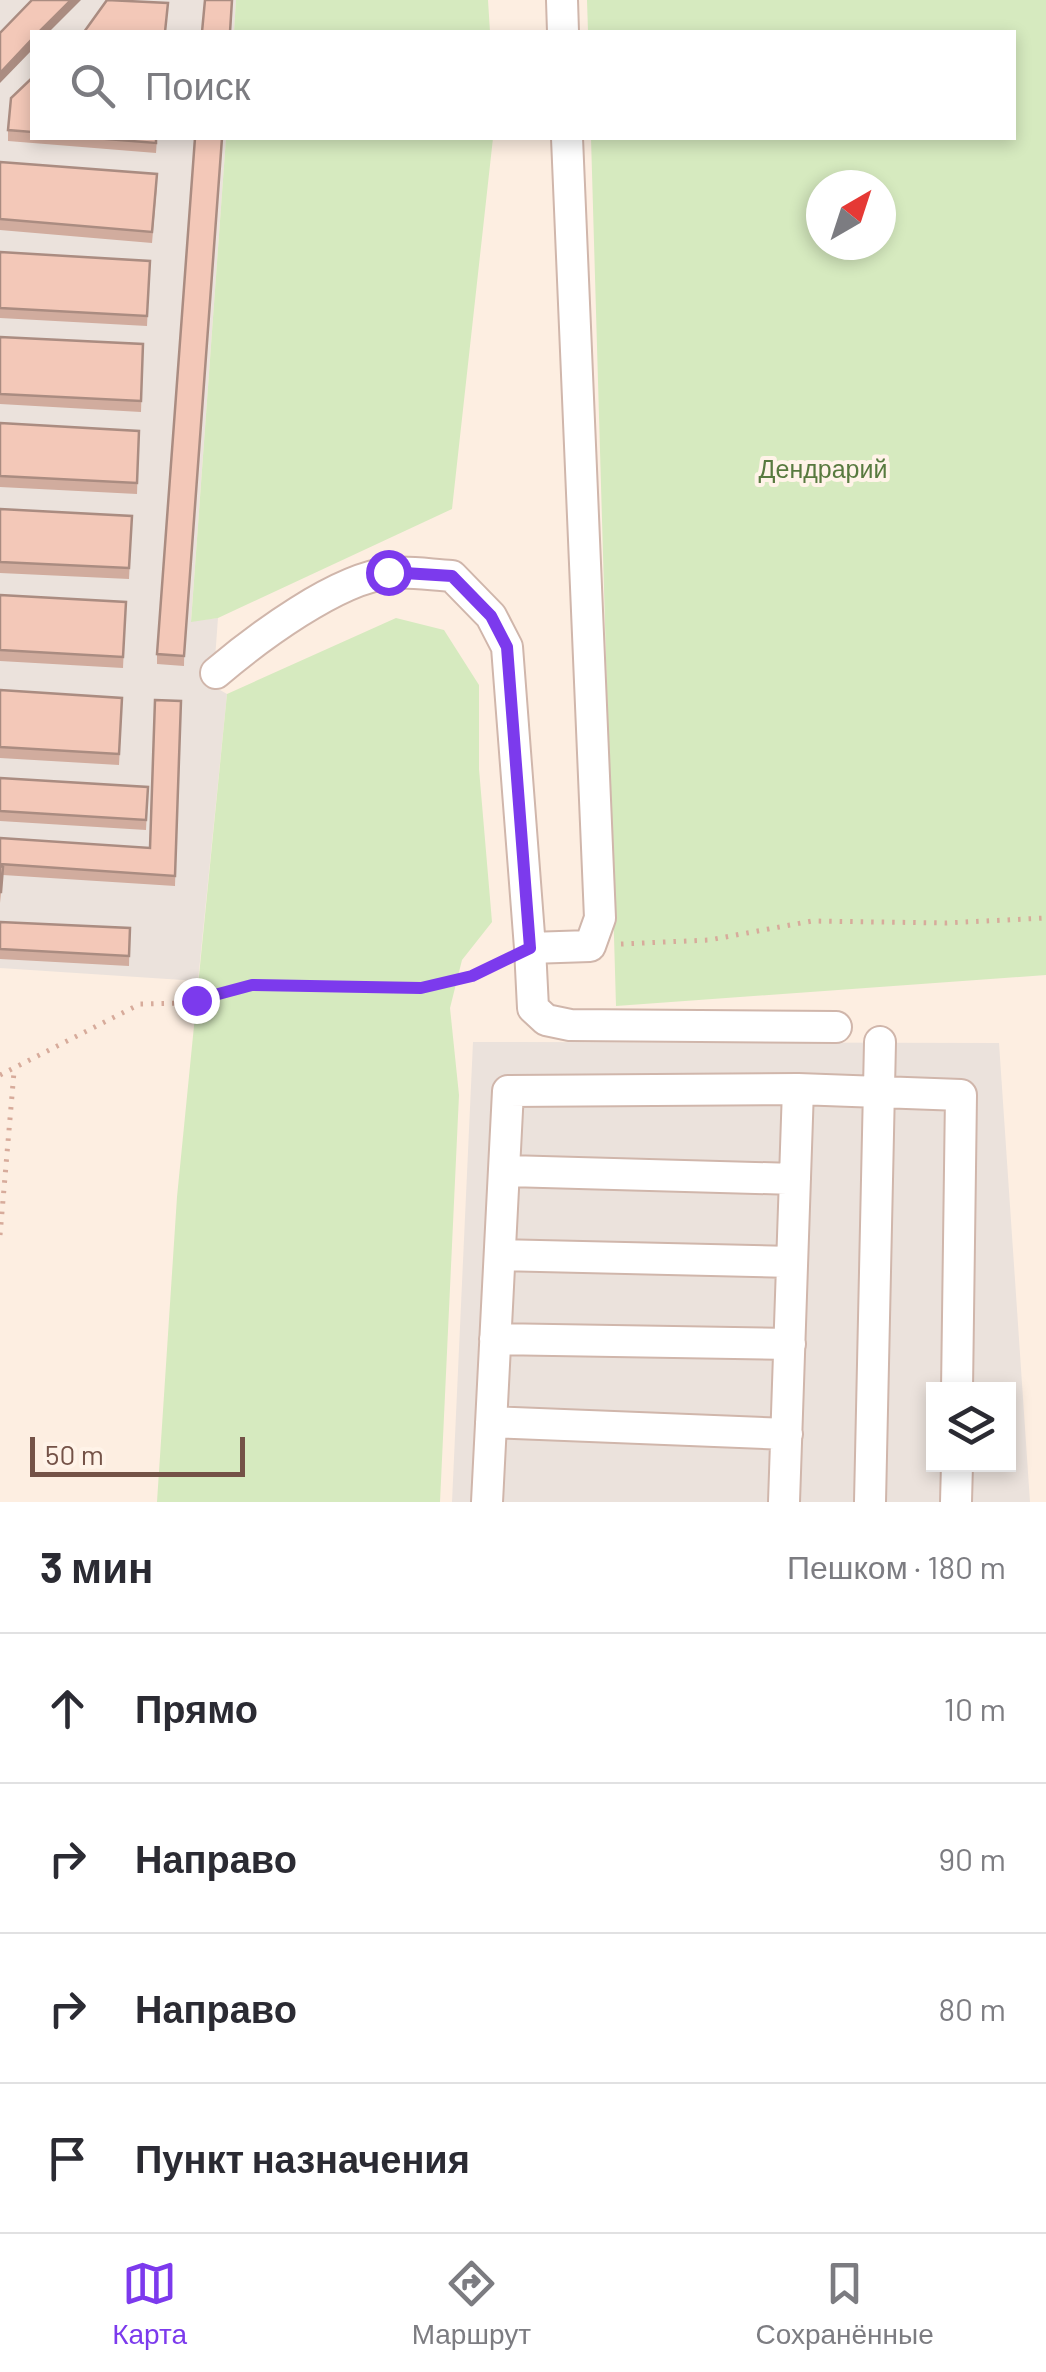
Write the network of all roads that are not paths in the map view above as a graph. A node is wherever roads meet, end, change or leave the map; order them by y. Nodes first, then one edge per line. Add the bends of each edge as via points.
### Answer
1 (562, 0) edge
2 (563, 30) edge
3 (567, 140) edge
4 (216, 673) dead end
5 (530, 948) junction
6 (836, 1027) dead end
7 (880, 1042) dead end
8 (798, 1089) junction
9 (878, 1093) junction
10 (504, 1171) junction
11 (795, 1179) junction
12 (500, 1255) junction
13 (792, 1262) junction
14 (495, 1338) junction
15 (790, 1344) junction
16 (958, 1382) edge
17 (491, 1422) junction
18 (787, 1434) junction
19 (956, 1472) edge
20 (487, 1502) edge
21 (784, 1502) edge
22 (870, 1502) edge
23 (956, 1502) edge

1 - 2 street
3 - 5 street via 600,918 590,946
4 - 5 street via 262,634 329,596 388,572 452,576 491,616 507,647
5 - 6 street via 533,1008 546,1020 570,1026
7 - 9 street
8 - 9 street
8 - 10 street via 508,1091
8 - 11 street
9 - 16 street via 961,1096
9 - 22 street
10 - 11 street
10 - 12 street
11 - 13 street
12 - 13 street
12 - 14 street
13 - 15 street
14 - 15 street
14 - 17 street
15 - 18 street
17 - 18 street
17 - 20 street
18 - 21 street
19 - 23 street

